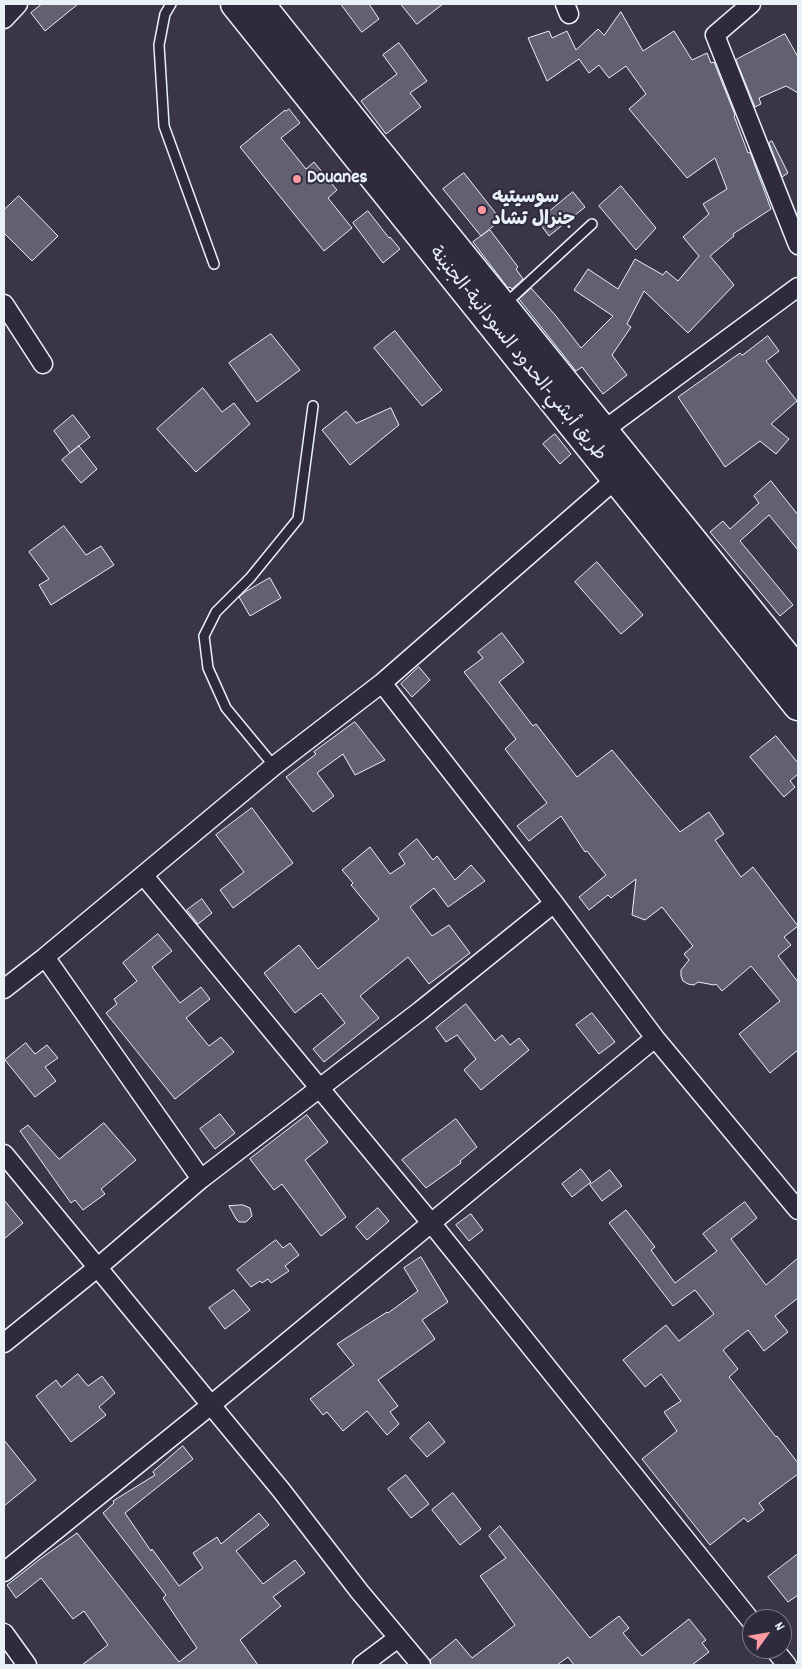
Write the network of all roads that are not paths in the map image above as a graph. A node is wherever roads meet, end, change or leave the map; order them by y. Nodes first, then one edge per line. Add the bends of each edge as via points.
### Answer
1 (18, 4) edge
2 (171, 4) edge
3 (234, 4) edge
4 (260, 4) edge
5 (751, 4) edge
6 (4, 19) edge
7 (592, 224) dead end
8 (798, 246) edge
9 (214, 264) dead end
10 (798, 288) edge
11 (4, 304) edge
12 (503, 306) junction
13 (43, 364) dead end
14 (313, 406) dead end
15 (604, 430) junction
16 (624, 472) junction
17 (798, 671) edge
18 (382, 683) junction
19 (798, 706) edge
20 (274, 766) junction
21 (144, 876) junction
22 (554, 903) junction
23 (45, 957) junction
24 (7, 981) edge
25 (655, 1038) junction
26 (319, 1088) junction
27 (4, 1154) edge
28 (201, 1179) junction
29 (798, 1210) edge
30 (432, 1224) junction
31 (97, 1268) junction
32 (4, 1343) edge
33 (211, 1405) junction
34 (4, 1572) edge
35 (742, 1610) edge
36 (4, 1633) edge
37 (398, 1638) junction
38 (27, 1665) edge
39 (362, 1665) edge
40 (421, 1665) edge

1 - 6 street
2 - 9 lane via 165,14 159,45 164,126
3 - 16 highway, طريق أبشي-الحدود السودانية-الجنينة
4 - 12 highway
5 - 8 street via 714,36
7 - 12 lane
10 - 15 street
11 - 13 street
12 - 15 highway
14 - 20 lane via 298,519 250,578 216,612 204,636 208,668 226,708
15 - 16 highway
16 - 17 highway
16 - 18 street
16 - 19 highway, طريق أبشي-الحدود السودانية-الجنينة
18 - 20 street
18 - 22 street
20 - 21 street
21 - 23 street
21 - 26 street
22 - 25 street
22 - 26 street
23 - 24 street
23 - 28 street
25 - 29 street
25 - 30 street
26 - 28 street
26 - 30 street
27 - 31 street
28 - 31 street
30 - 33 street
30 - 35 street
31 - 32 street
31 - 33 street
33 - 34 street
33 - 37 street
36 - 38 street
37 - 39 street
37 - 40 street

